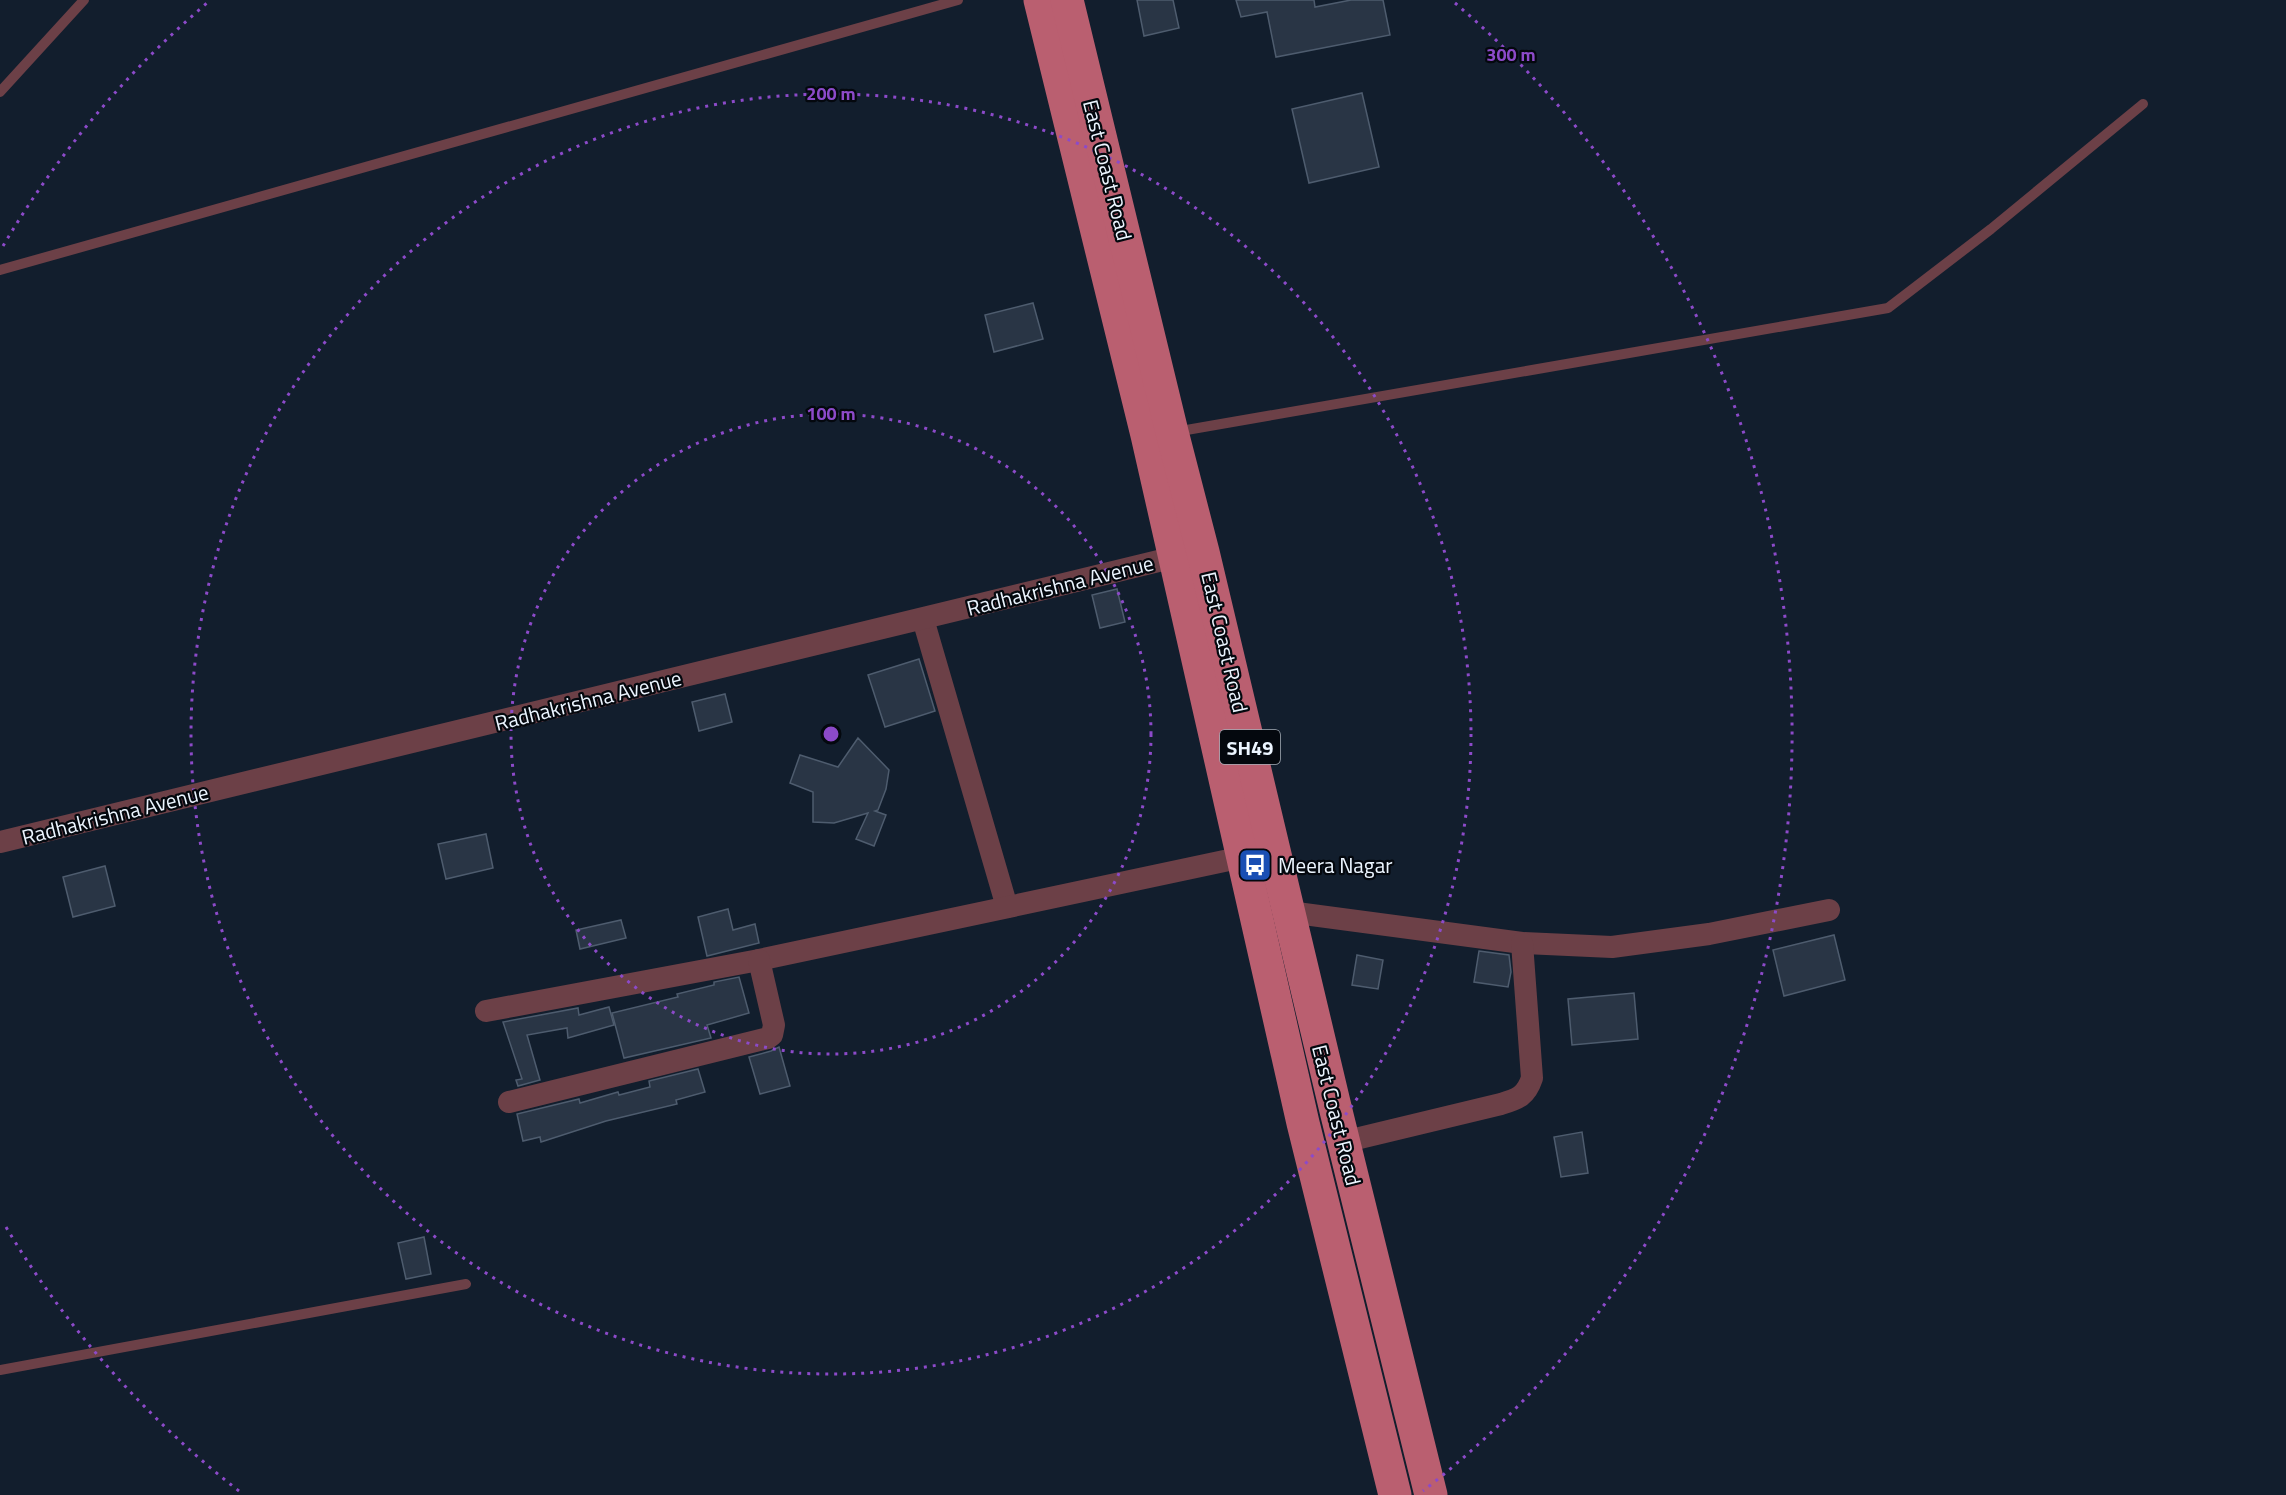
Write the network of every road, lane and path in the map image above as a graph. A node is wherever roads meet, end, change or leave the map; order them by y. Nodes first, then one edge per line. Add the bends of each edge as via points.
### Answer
1 (84, 0) edge
2 (958, 0) edge
3 (1040, 0) edge
4 (1067, 0) edge
5 (0, 92) edge
6 (2143, 104) dead end
7 (0, 270) edge
8 (1172, 432) junction
9 (1175, 557) junction
10 (923, 619) junction
11 (0, 842) edge
12 (1243, 856) junction
13 (1006, 907) junction
14 (1829, 910) dead end
15 (1288, 912) junction
16 (1522, 943) junction
17 (759, 960) junction
18 (486, 1011) dead end
19 (509, 1102) dead end
20 (1343, 1142) junction
21 (466, 1284) dead end
22 (0, 1370) edge
23 (1395, 1495) edge
24 (1431, 1495) edge

1 - 5 lane
2 - 7 lane
3 - 9 main road, East Coast Road / SH49
4 - 8 main road, East Coast Road / SH49
6 - 8 lane via 1888,308
8 - 15 main road, East Coast Road / SH49
9 - 10 street, Radhakrishna Avenue
9 - 12 main road, East Coast Road / SH49
10 - 11 street, Radhakrishna Avenue
10 - 13 street
12 - 13 street
12 - 23 main road, East Coast Road / SH49 via 1303,1123
13 - 17 street
14 - 16 street via 1709,934 1612,947
15 - 16 street
15 - 20 main road, East Coast Road / SH49
16 - 20 street via 1532,1078 1528,1091 1519,1099 1501,1104
17 - 18 street
17 - 19 street via 774,1024 768,1038
20 - 24 main road, East Coast Road / SH49
21 - 22 lane

